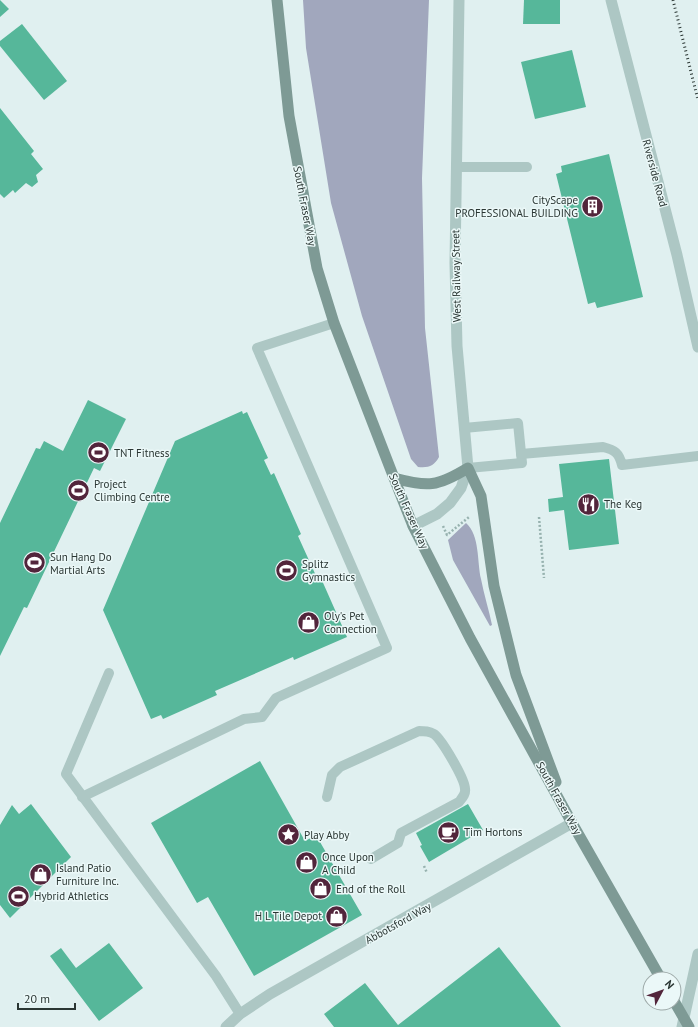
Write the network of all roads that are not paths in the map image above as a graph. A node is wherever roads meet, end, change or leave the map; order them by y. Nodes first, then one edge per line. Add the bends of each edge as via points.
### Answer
1 (277, 0) edge
2 (459, 0) edge
3 (611, 0) edge
4 (527, 166) dead end
5 (456, 167) junction
6 (334, 323) junction
7 (698, 347) edge
8 (464, 428) junction
9 (698, 456) edge
10 (522, 458) junction
11 (468, 468) junction
12 (394, 478) junction
13 (413, 526) junction
14 (109, 673) dead end
15 (82, 797) junction
16 (327, 797) dead end
17 (572, 824) junction
18 (371, 859) dead end
19 (698, 954) edge
20 (656, 971) edge
21 (679, 1011) edge
22 (240, 1014) junction
23 (226, 1027) edge
24 (682, 1027) edge
25 (689, 1027) edge

1 - 6 main road, South Fraser Way via 289,116 317,268
2 - 5 street, West Railway Street
3 - 7 street, Riverside Road via 677,255
4 - 5 lane
5 - 8 street, West Railway Street via 454,263 457,346
6 - 12 main road, South Fraser Way
6 - 15 lane via 257,348 387,648 276,698 262,717 244,719
8 - 10 lane via 518,422
8 - 11 street, West Railway Street
9 - 10 lane via 622,465 619,455 613,449 603,447
10 - 11 lane
11 - 12 main road via 448,480 427,486
11 - 13 street, West Railway Street via 461,488 450,503 437,514
11 - 17 main road via 481,496 494,586 516,675
12 - 13 main road, South Fraser Way
13 - 17 main road, South Fraser Way via 470,638
14 - 15 lane via 66,774
15 - 22 lane via 216,976
16 - 18 lane via 332,775 340,767 419,731 427,731 440,741 464,782 466,790 463,798 401,833 398,843
17 - 20 main road, South Fraser Way
17 - 22 street, Abbotsford Way via 270,994
19 - 24 street
21 - 25 main road, bridge
22 - 23 street, Abbotsford Way

